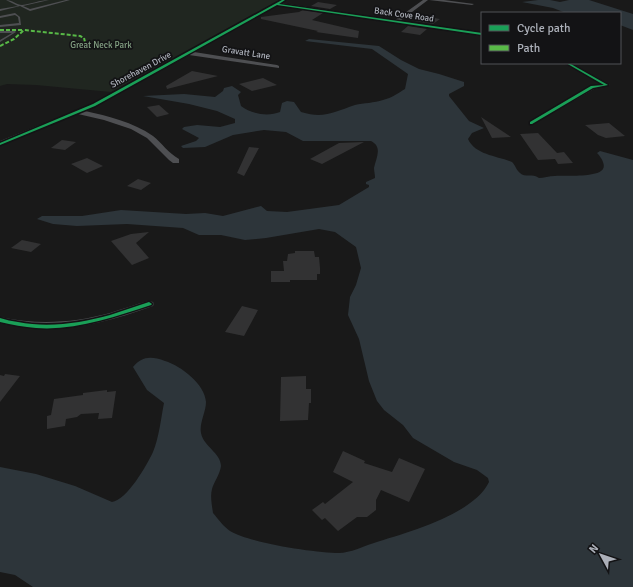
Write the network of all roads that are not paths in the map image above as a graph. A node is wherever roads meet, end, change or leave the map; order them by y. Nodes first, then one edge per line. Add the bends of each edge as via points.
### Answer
1 (7, 0) edge
2 (48, 0) edge
3 (69, 0) edge
4 (284, 0) edge
5 (426, 0) edge
6 (431, 0) edge
7 (277, 4) junction
8 (472, 4) dead end
9 (22, 6) junction
10 (0, 10) edge
11 (0, 17) edge
12 (396, 22) junction
13 (0, 26) edge
14 (0, 32) edge
15 (481, 34) edge
16 (0, 41) edge
17 (189, 53) junction
18 (569, 64) edge
19 (277, 67) dead end
20 (79, 112) junction
21 (531, 123) dead end
22 (0, 144) edge
23 (176, 161) dead end
24 (149, 304) dead end
25 (0, 320) edge

1 - 9 lane
2 - 9 lane
3 - 9 lane via 30,10
4 - 7 street, Shorehaven Drive
5 - 12 street
6 - 8 street
7 - 12 street, Back Cove Road
7 - 17 street, Shorehaven Drive
9 - 10 lane
11 - 13 lane via 16,14 20,24
12 - 15 street, Back Cove Road
14 - 16 lane via 15,32
17 - 19 street, Gravatt Lane
17 - 20 street, Shorehaven Drive
18 - 21 street via 607,85 592,88
20 - 22 street, Shorehaven Drive
20 - 23 street via 113,120 137,130 153,140 166,155
24 - 25 street via 85,324 31,326

